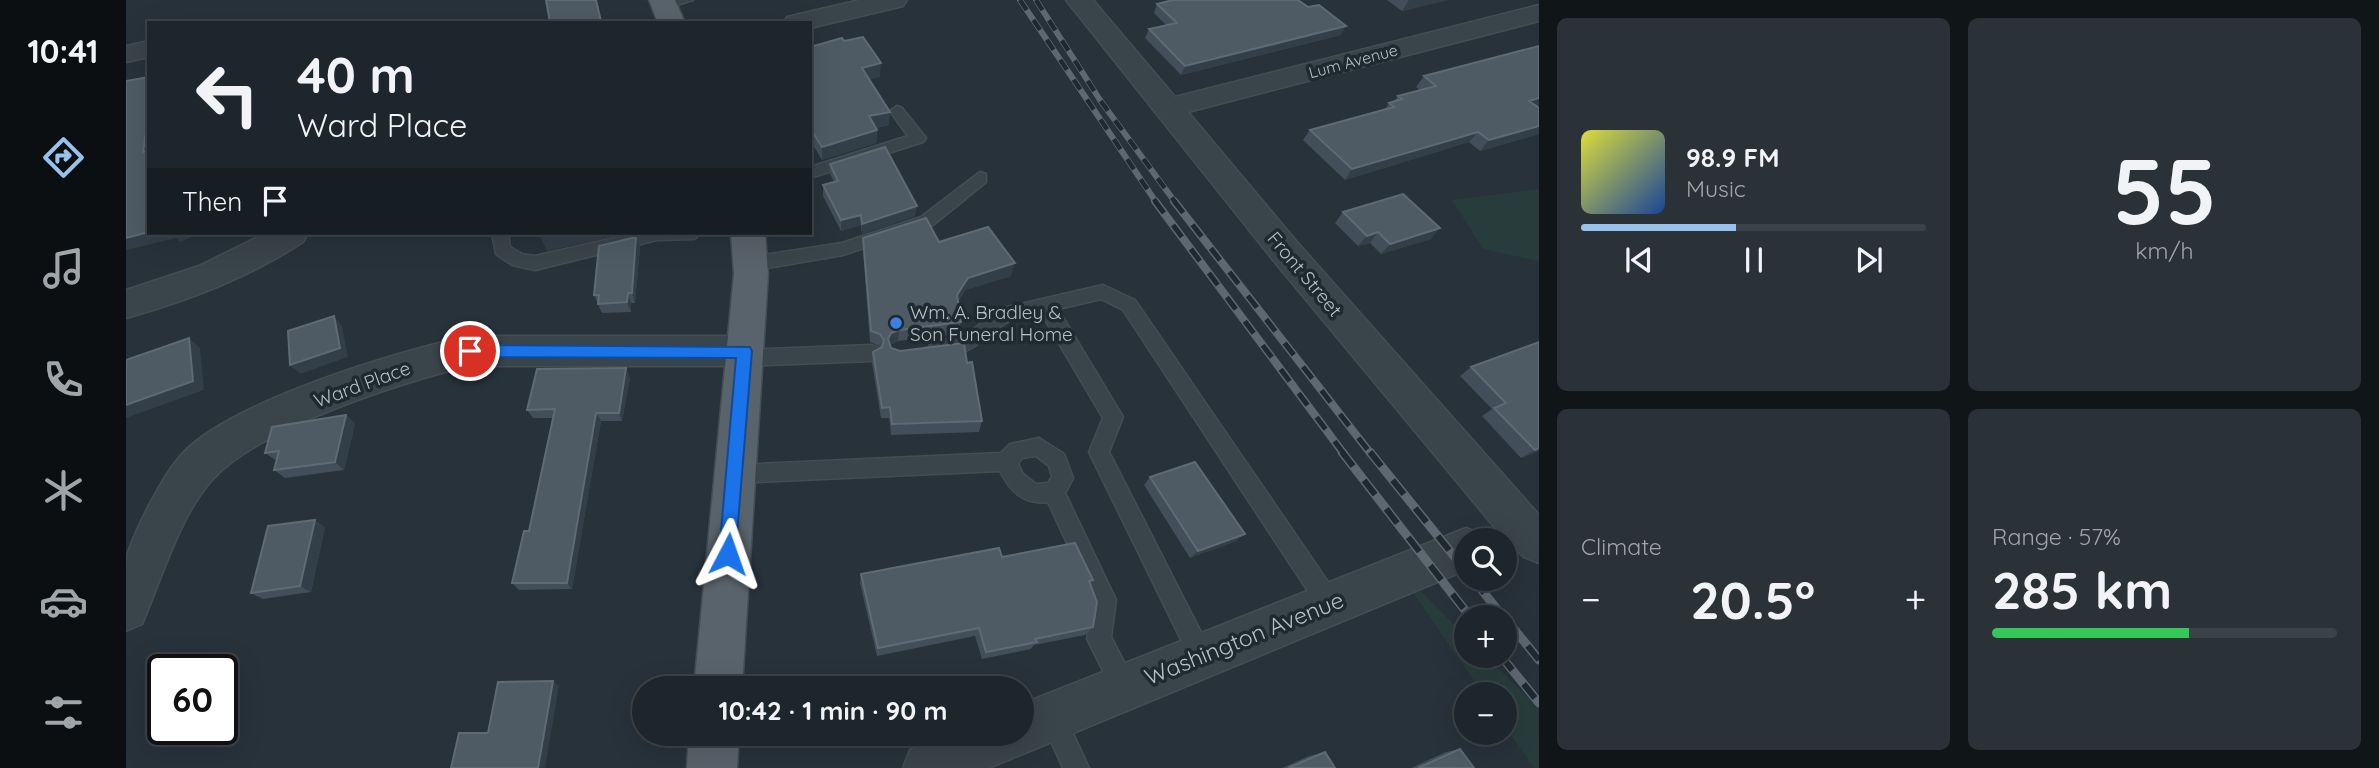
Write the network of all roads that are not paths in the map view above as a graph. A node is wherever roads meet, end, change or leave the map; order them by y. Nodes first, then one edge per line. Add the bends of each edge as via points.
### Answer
1 (894, 0) edge
2 (1079, 0) edge
3 (1539, 13) edge
4 (805, 21) edge
5 (147, 49) edge
6 (126, 54) edge
7 (1168, 108) junction
8 (897, 111) dead end
9 (812, 172) edge
10 (980, 178) dead end
11 (288, 235) edge
12 (653, 235) edge
13 (501, 242) edge
14 (749, 249) edge
15 (126, 304) edge
16 (1046, 305) junction
17 (1129, 305) joint
18 (922, 349) edge
19 (871, 353) edge
20 (744, 354) junction
21 (1006, 462) junction
22 (734, 474) junction
23 (1054, 492) junction
24 (1521, 532) edge
25 (1454, 554) edge
26 (1329, 603) junction
27 (126, 608) edge
28 (1201, 656) junction
29 (719, 676) edge
30 (1125, 687) junction
31 (1034, 724) edge
32 (1034, 730) edge
33 (713, 746) edge
34 (981, 746) edge
35 (712, 768) edge
36 (928, 768) edge
37 (1076, 768) edge

1 - 4 street
2 - 7 street, Front Street
3 - 7 street, Lum Avenue
5 - 6 street
7 - 24 street, Front Street
8 - 9 lane via 918,138
10 - 14 lane via 927,221 843,249
11 - 15 street via 199,282
12 - 13 lane via 535,263 518,260
14 - 20 main road
16 - 17 lane via 1103,292
16 - 18 lane via 1005,314 970,343
16 - 28 lane via 1113,417 1099,452
17 - 26 lane
19 - 20 lane
20 - 22 main road
20 - 27 street, Ward Place via 470,351 423,361 312,402 219,447 197,467 178,494
21 - 22 lane
21 - 23 lane via 1016,481 1033,494
21 - 23 lane via 1017,450 1039,446 1057,460 1063,478
22 - 29 main road
23 - 30 lane via 1105,600 1099,639
25 - 26 street, Washington Avenue
26 - 28 street, Washington Avenue
28 - 30 street, Washington Avenue
30 - 31 street, Washington Avenue
32 - 37 lane
33 - 35 main road
34 - 36 street, Washington Avenue

